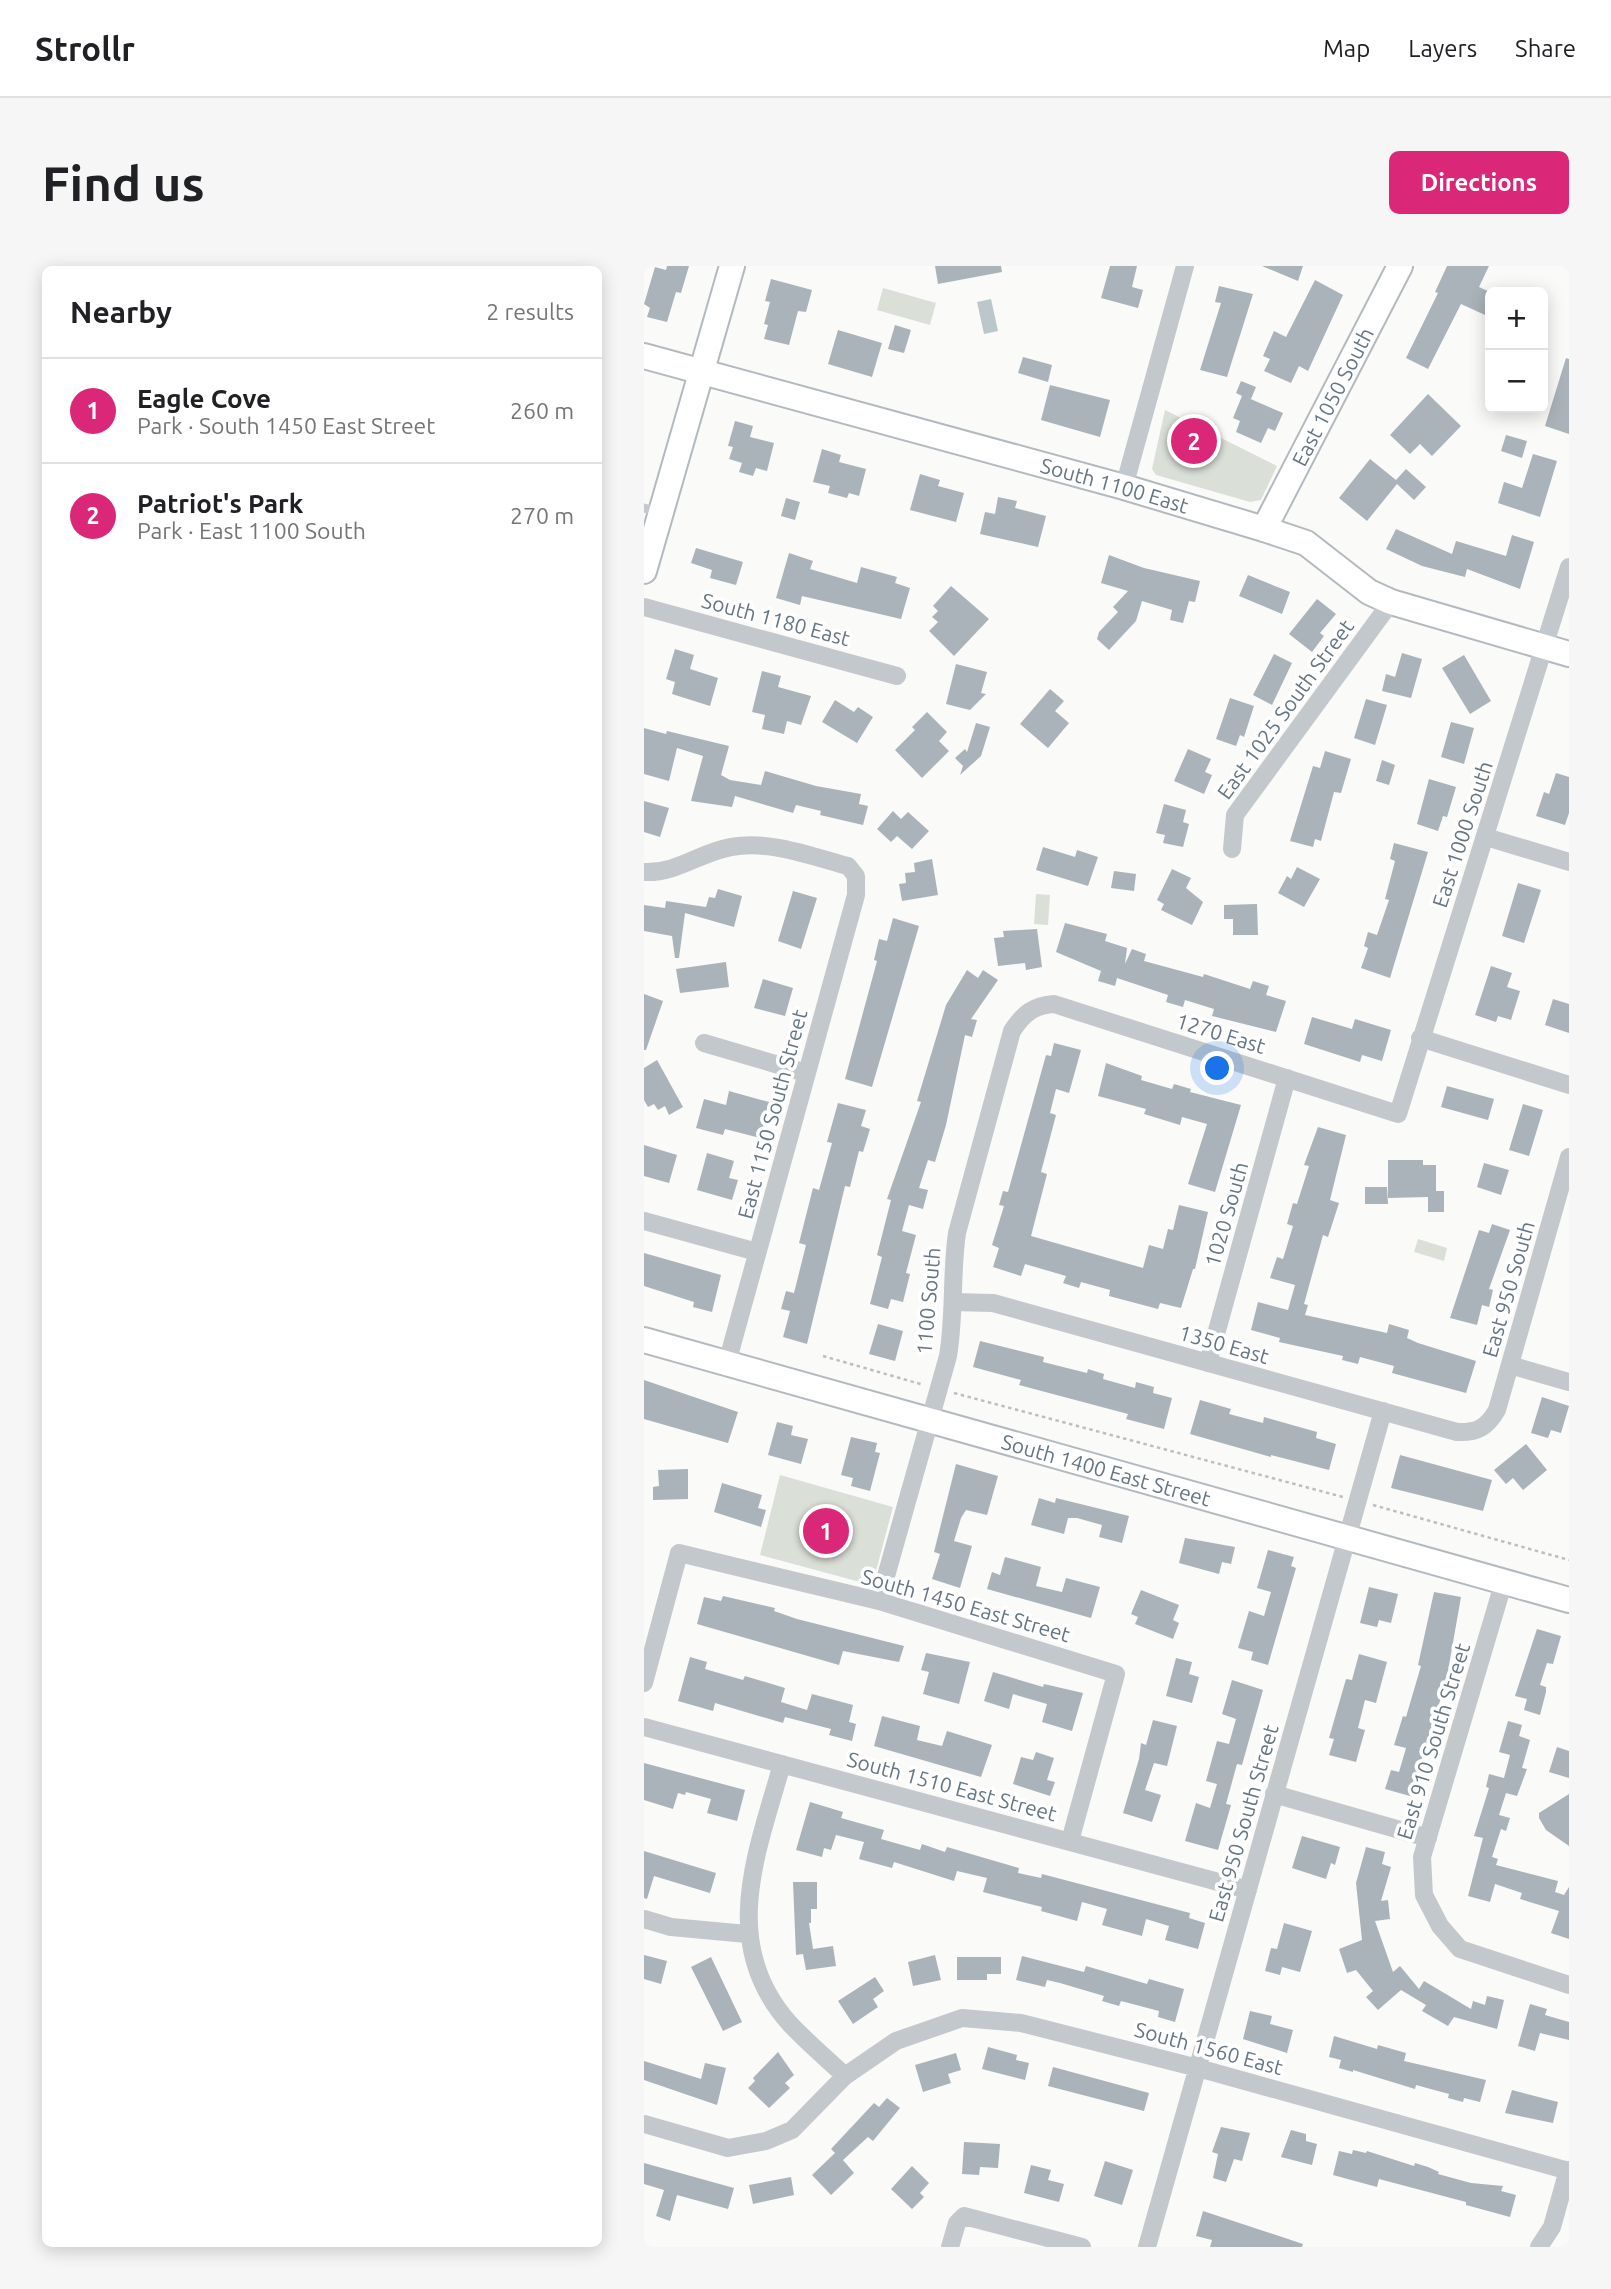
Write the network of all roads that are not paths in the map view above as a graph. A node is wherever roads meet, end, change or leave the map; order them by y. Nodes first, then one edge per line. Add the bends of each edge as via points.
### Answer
1 (732, 266) edge
2 (1185, 266) edge
3 (1401, 266) edge
4 (644, 356) edge
5 (703, 373) junction
6 (1124, 487) junction
7 (653, 510) edge
8 (1264, 528) junction
9 (1569, 567) edge
10 (644, 571) edge
11 (1391, 601) junction
12 (644, 607) edge
13 (1544, 647) junction
14 (1569, 654) edge
15 (897, 676) dead end
16 (1486, 837) junction
17 (1232, 849) dead end
18 (1569, 862) edge
19 (644, 872) edge
20 (1031, 1010) joint
21 (1420, 1038) junction
22 (704, 1044) dead end
23 (806, 1073) junction
24 (1287, 1078) junction
25 (1569, 1085) edge
26 (1398, 1114) joint
27 (1569, 1157) edge
28 (644, 1222) edge
29 (757, 1252) junction
30 (953, 1302) junction
31 (644, 1340) edge
32 (727, 1363) junction
33 (1208, 1363) junction
34 (1510, 1365) junction
35 (1569, 1381) edge
36 (1383, 1411) junction
37 (929, 1420) junction
38 (1482, 1429) joint
39 (1346, 1536) junction
40 (1504, 1581) junction
41 (1569, 1600) edge
42 (879, 1601) junction
43 (644, 1683) edge
44 (644, 1727) edge
45 (782, 1764) junction
46 (1274, 1794) junction
47 (1427, 1838) junction
48 (1070, 1841) junction
49 (1248, 1890) junction
50 (644, 1919) edge
51 (747, 1934) junction
52 (1569, 1985) edge
53 (1198, 2068) junction
54 (845, 2076) junction
55 (644, 2124) edge
56 (1569, 2170) edge
57 (950, 2247) edge
58 (1082, 2247) edge
59 (1147, 2247) edge
60 (1539, 2247) edge

1 - 5 street
2 - 6 street
3 - 8 street, East 1050 South
4 - 5 street, South 1100 East
5 - 6 street, South 1100 East
5 - 7 street
6 - 8 street, South 1100 East
7 - 10 street
8 - 11 street, South 1100 East via 1306,543 1369,592
9 - 13 street, East 1000 South
11 - 13 street, South 1100 East
11 - 17 street, East 1025 South Street via 1236,815
12 - 15 street, South 1180 East
13 - 14 street, South 1100 East
13 - 16 street, East 1000 South
16 - 18 street
16 - 21 street, East 1000 South
19 - 23 street, East 1150 South Street via 660,873 731,846 771,846 848,866 856,876 856,895
20 - 24 street, 1270 East via 1054,1004
20 - 30 street, 1100 South via 1012,1031 957,1233
21 - 25 street
21 - 26 street, East 1000 South
22 - 23 street
23 - 29 street, East 1150 South Street
24 - 26 street, 1270 East
24 - 33 street, 1020 South
27 - 34 street, East 950 South
28 - 29 street
29 - 32 street, East 1150 South Street
30 - 33 street, 1350 East via 993,1303
30 - 37 street, 1100 South via 948,1356
31 - 32 street, South 1400 East Street
32 - 37 street, South 1400 East Street
33 - 36 street, 1350 East
34 - 35 street
34 - 38 street, East 950 South via 1497,1410
36 - 38 street, 1350 East via 1457,1432
36 - 39 street, East 950 South Street
37 - 39 street, South 1400 East Street
37 - 42 street, 1100 South
39 - 40 street, South 1400 East Street
39 - 46 street, East 950 South Street
40 - 41 street, South 1400 East Street
40 - 47 street, East 910 South Street
42 - 43 street, South 1450 East Street via 680,1553
42 - 48 street, South 1450 East Street via 1116,1674
44 - 45 street, South 1510 East Street
45 - 48 street, South 1510 East Street
45 - 51 street via 747,1901
46 - 47 street
46 - 49 street, East 950 South Street
47 - 52 street, East 910 South Street via 1422,1857 1424,1895 1440,1926 1460,1949
48 - 49 street, South 1510 East Street
49 - 53 street, East 950 South Street
50 - 51 street via 671,1927
51 - 54 street via 766,1987 789,2022
53 - 54 street, South 1560 East via 1021,2023 962,2018 897,2041
53 - 56 street, South 1560 East
53 - 59 street, East 950 South Street
54 - 55 street, South 1560 East via 792,2130 741,2148
56 - 60 street via 1552,2227
57 - 58 street via 964,2216

